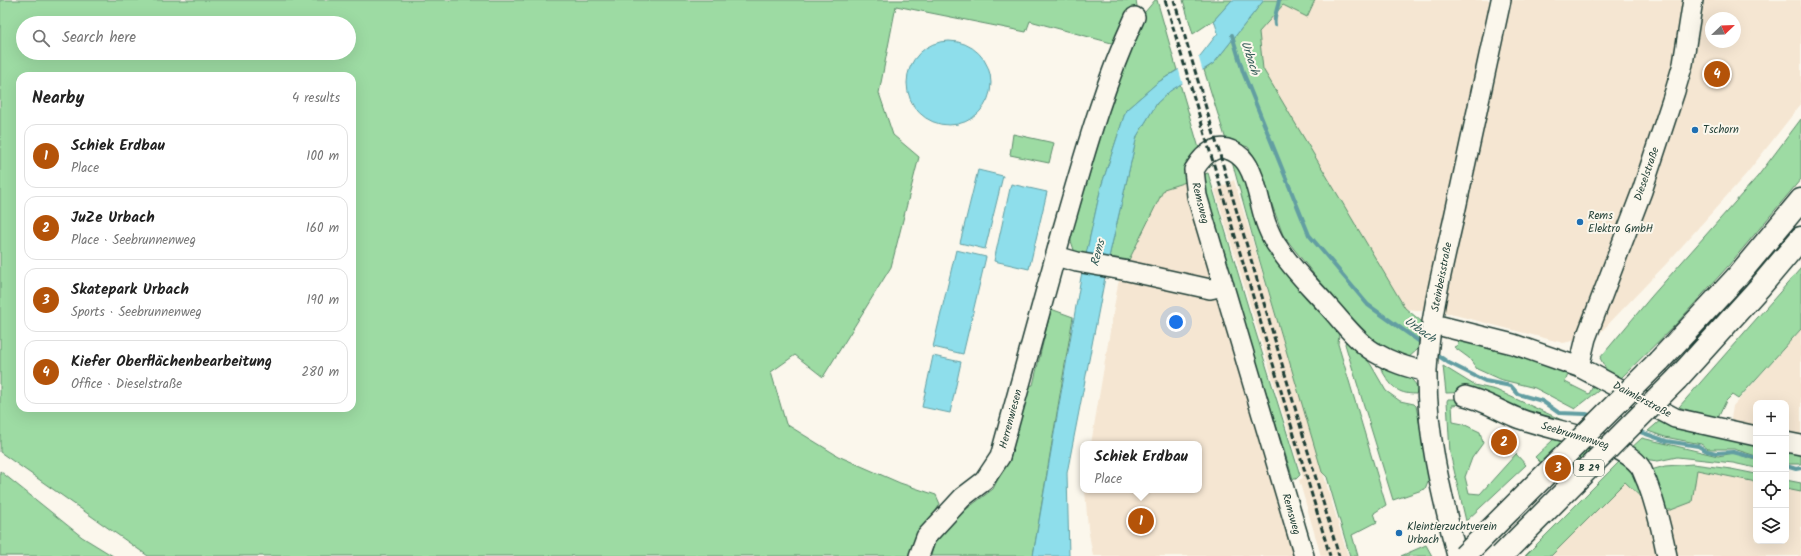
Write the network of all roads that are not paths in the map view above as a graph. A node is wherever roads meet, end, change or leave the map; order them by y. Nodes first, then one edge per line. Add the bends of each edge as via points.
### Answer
1 (1501, 0) edge
2 (1693, 0) edge
3 (1135, 17) dead end
4 (1801, 200) edge
5 (1801, 238) edge
6 (1056, 256) junction
7 (1224, 286) junction
8 (1432, 329) junction
9 (1578, 367) junction
10 (1428, 368) junction
11 (1465, 396) dead end
12 (1753, 435) edge
13 (1789, 443) edge
14 (1801, 446) edge
15 (919, 556) edge
16 (1304, 556) edge
17 (1457, 556) edge
18 (1464, 556) edge
19 (1501, 556) edge
20 (1667, 556) edge

1 - 8 street, Steinbeisstraße via 1437,294
2 - 9 street, Dieselstraße via 1684,64 1642,191 1586,338
3 - 6 street, Herrenwiesen via 1105,92
4 - 18 highway, B 29, bridge via 1736,278 1660,361
5 - 19 highway, B 29, bridge via 1677,379
6 - 7 street via 1210,289
6 - 15 street, Herrenwiesen via 1000,457 984,481 964,497 926,537
7 - 10 street, Remsweg via 1194,179 1194,170 1199,162 1214,149 1232,152 1241,157 1249,167 1266,224 1277,247 1357,337 1372,351 1401,366
7 - 16 street, Remsweg
8 - 9 street via 1513,344
8 - 10 street, Steinbeisstraße
9 - 12 street, Daimlerstraße via 1675,418
10 - 17 street, Steinbeisstraße via 1432,436 1441,491
11 - 20 street, Seebrunnenweg via 1553,430 1598,441 1625,454 1641,468 1652,495
13 - 14 street

